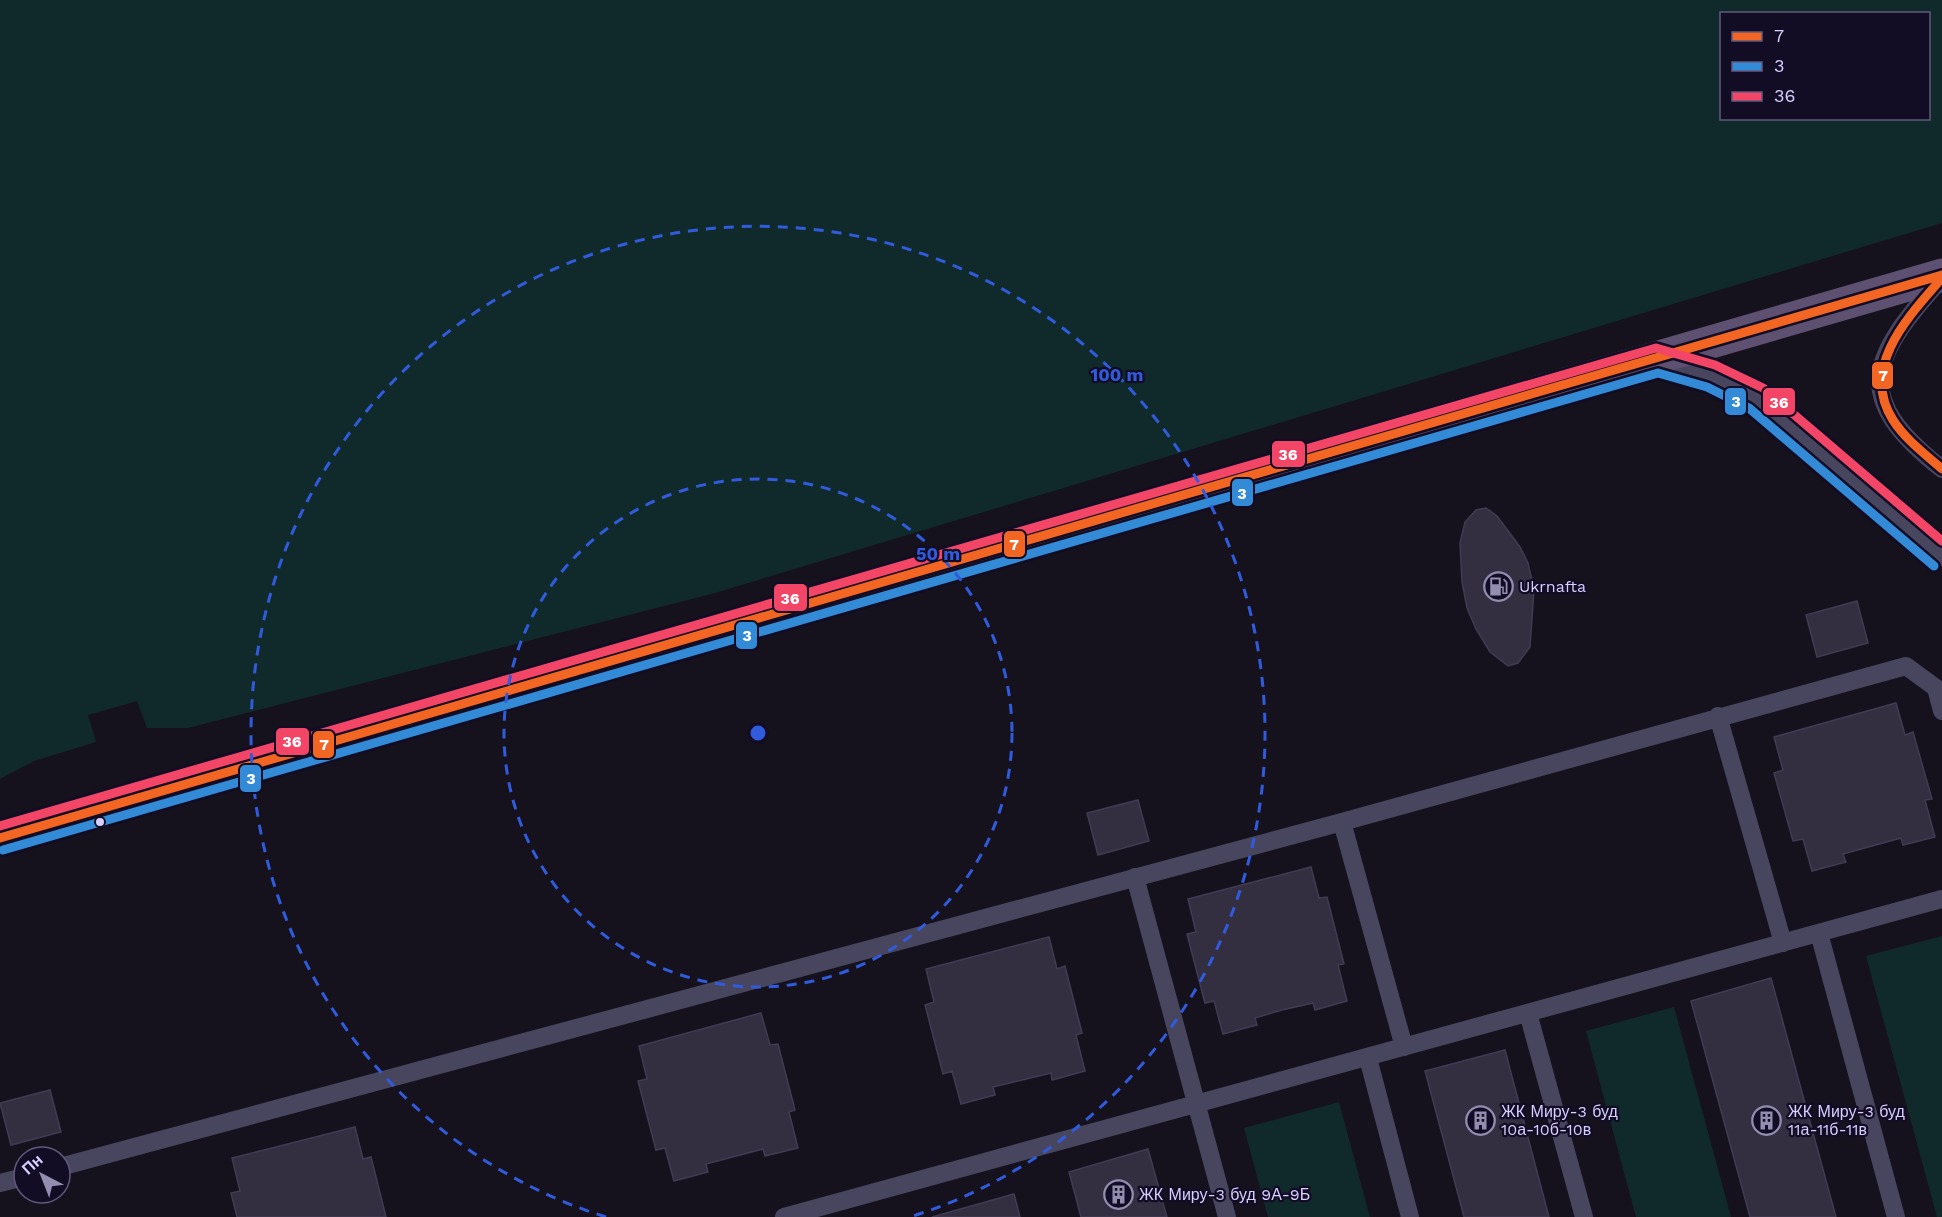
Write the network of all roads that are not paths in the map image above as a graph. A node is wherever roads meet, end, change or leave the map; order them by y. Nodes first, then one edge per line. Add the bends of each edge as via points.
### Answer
1 (1942, 277) edge
2 (1658, 360) junction
3 (1942, 469) edge
4 (1942, 557) edge
5 (1942, 711) edge
6 (1718, 716) junction
7 (1342, 822) junction
8 (0, 838) edge
9 (1135, 877) junction
10 (1942, 899) edge
11 (1819, 933) junction
12 (1783, 943) junction
13 (1528, 1013) junction
14 (1404, 1047) junction
15 (1368, 1058) junction
16 (1196, 1104) junction
17 (72, 1164) edge
18 (784, 1217) edge
19 (1227, 1217) edge
20 (1410, 1217) edge
21 (1584, 1217) edge
22 (1896, 1217) edge

1 - 2 main road
1 - 3 lane via 1906,318 1885,356 1880,377 1888,416 1914,446
2 - 4 lane via 1711,376 1756,398
2 - 8 main road
5 - 6 lane via 1935,688 1906,666
6 - 7 lane
6 - 12 lane
7 - 9 lane
7 - 14 lane
9 - 16 lane
9 - 17 lane
10 - 11 lane
11 - 12 lane
11 - 22 lane
12 - 13 lane
13 - 14 lane
13 - 21 lane
14 - 15 lane
15 - 16 lane
15 - 20 lane
16 - 18 lane
16 - 19 lane

